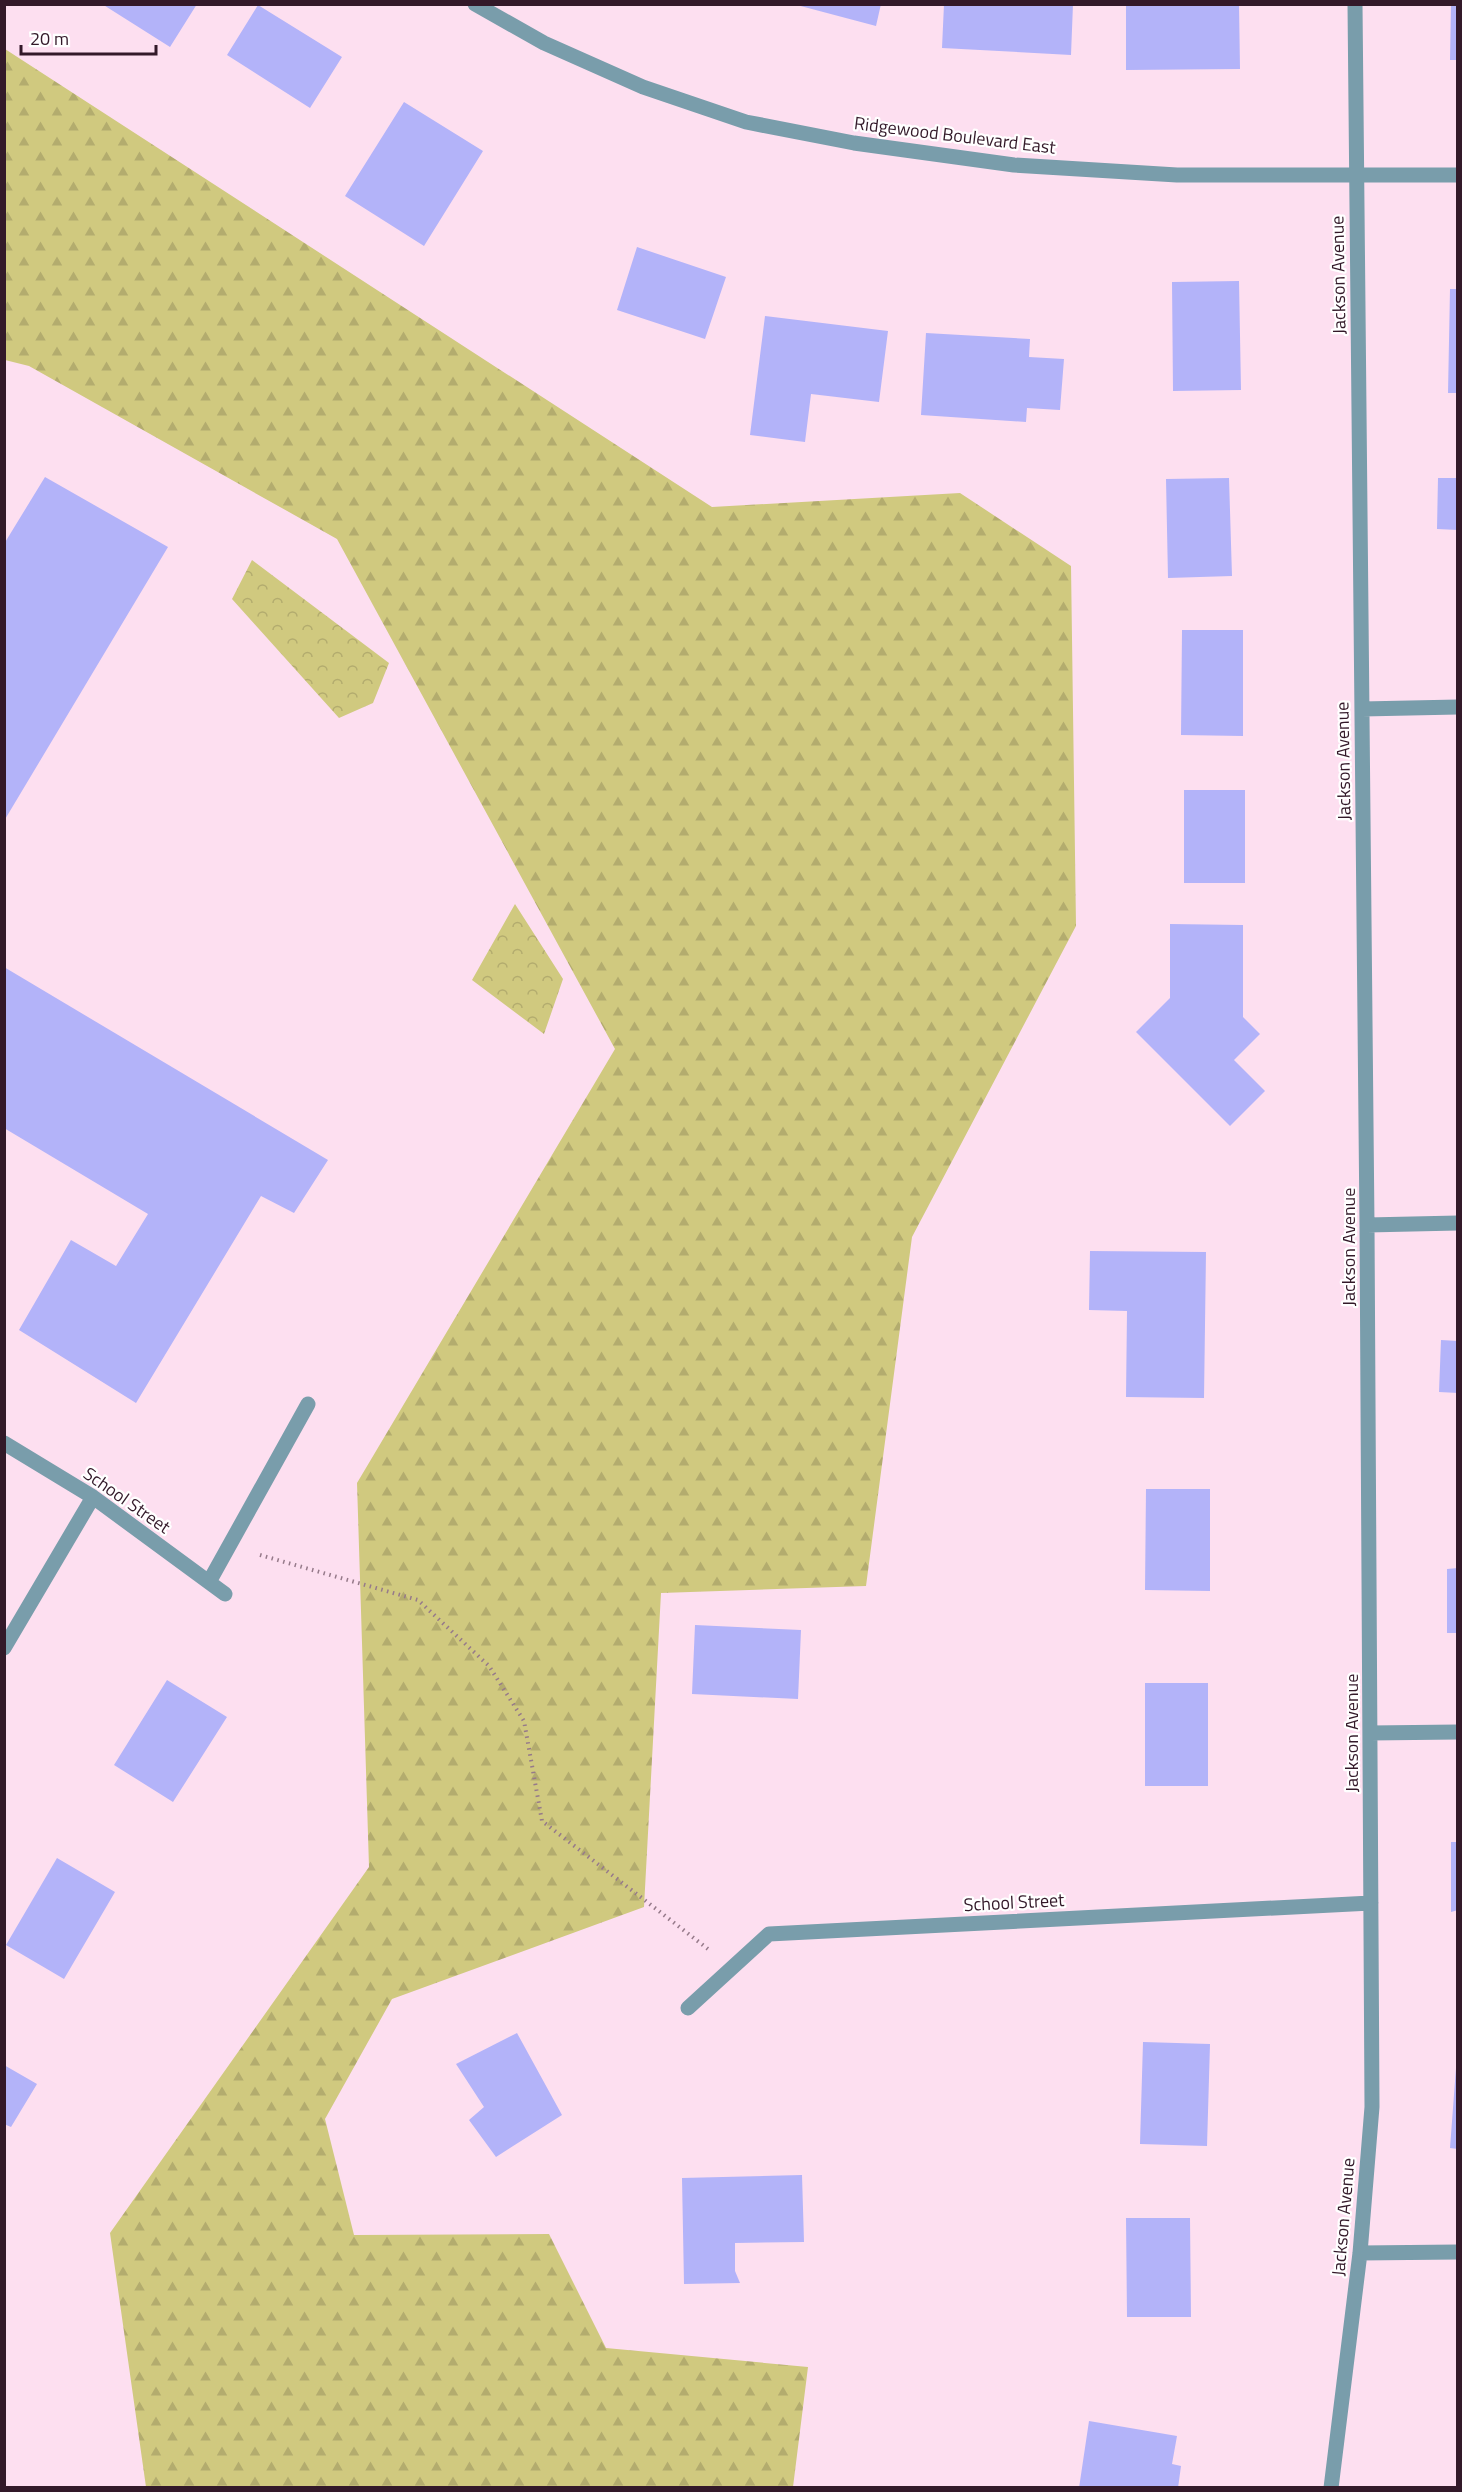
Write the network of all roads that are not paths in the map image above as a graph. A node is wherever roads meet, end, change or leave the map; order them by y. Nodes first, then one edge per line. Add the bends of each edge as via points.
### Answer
1 (475, 4) edge
2 (1355, 4) edge
3 (1357, 175) junction
4 (1458, 175) edge
5 (1458, 707) edge
6 (1362, 709) junction
7 (1458, 1223) edge
8 (1367, 1225) junction
9 (308, 1404) dead end
10 (4, 1443) edge
11 (93, 1497) junction
12 (209, 1582) junction
13 (225, 1594) dead end
14 (4, 1648) edge
15 (1458, 1732) edge
16 (1370, 1733) junction
17 (1371, 1903) junction
18 (688, 2008) dead end
19 (1458, 2252) edge
20 (1360, 2253) junction
21 (1331, 2487) edge

1 - 3 street, Ridgewood Boulevard East via 544,43 643,87 746,122 1014,165 1177,175
2 - 3 street, Jackson Avenue
3 - 4 street, Ridgewood Boulevard East
3 - 6 street, Jackson Avenue
5 - 6 street
6 - 8 street, Jackson Avenue
7 - 8 street
8 - 16 street, Jackson Avenue
9 - 12 street
10 - 11 street, School Street
11 - 12 street, School Street
11 - 14 street
12 - 13 street, School Street
15 - 16 street
16 - 17 street, Jackson Avenue
17 - 18 street, School Street via 769,1934
17 - 20 street, Jackson Avenue via 1372,2107
19 - 20 street
20 - 21 street, Jackson Avenue

